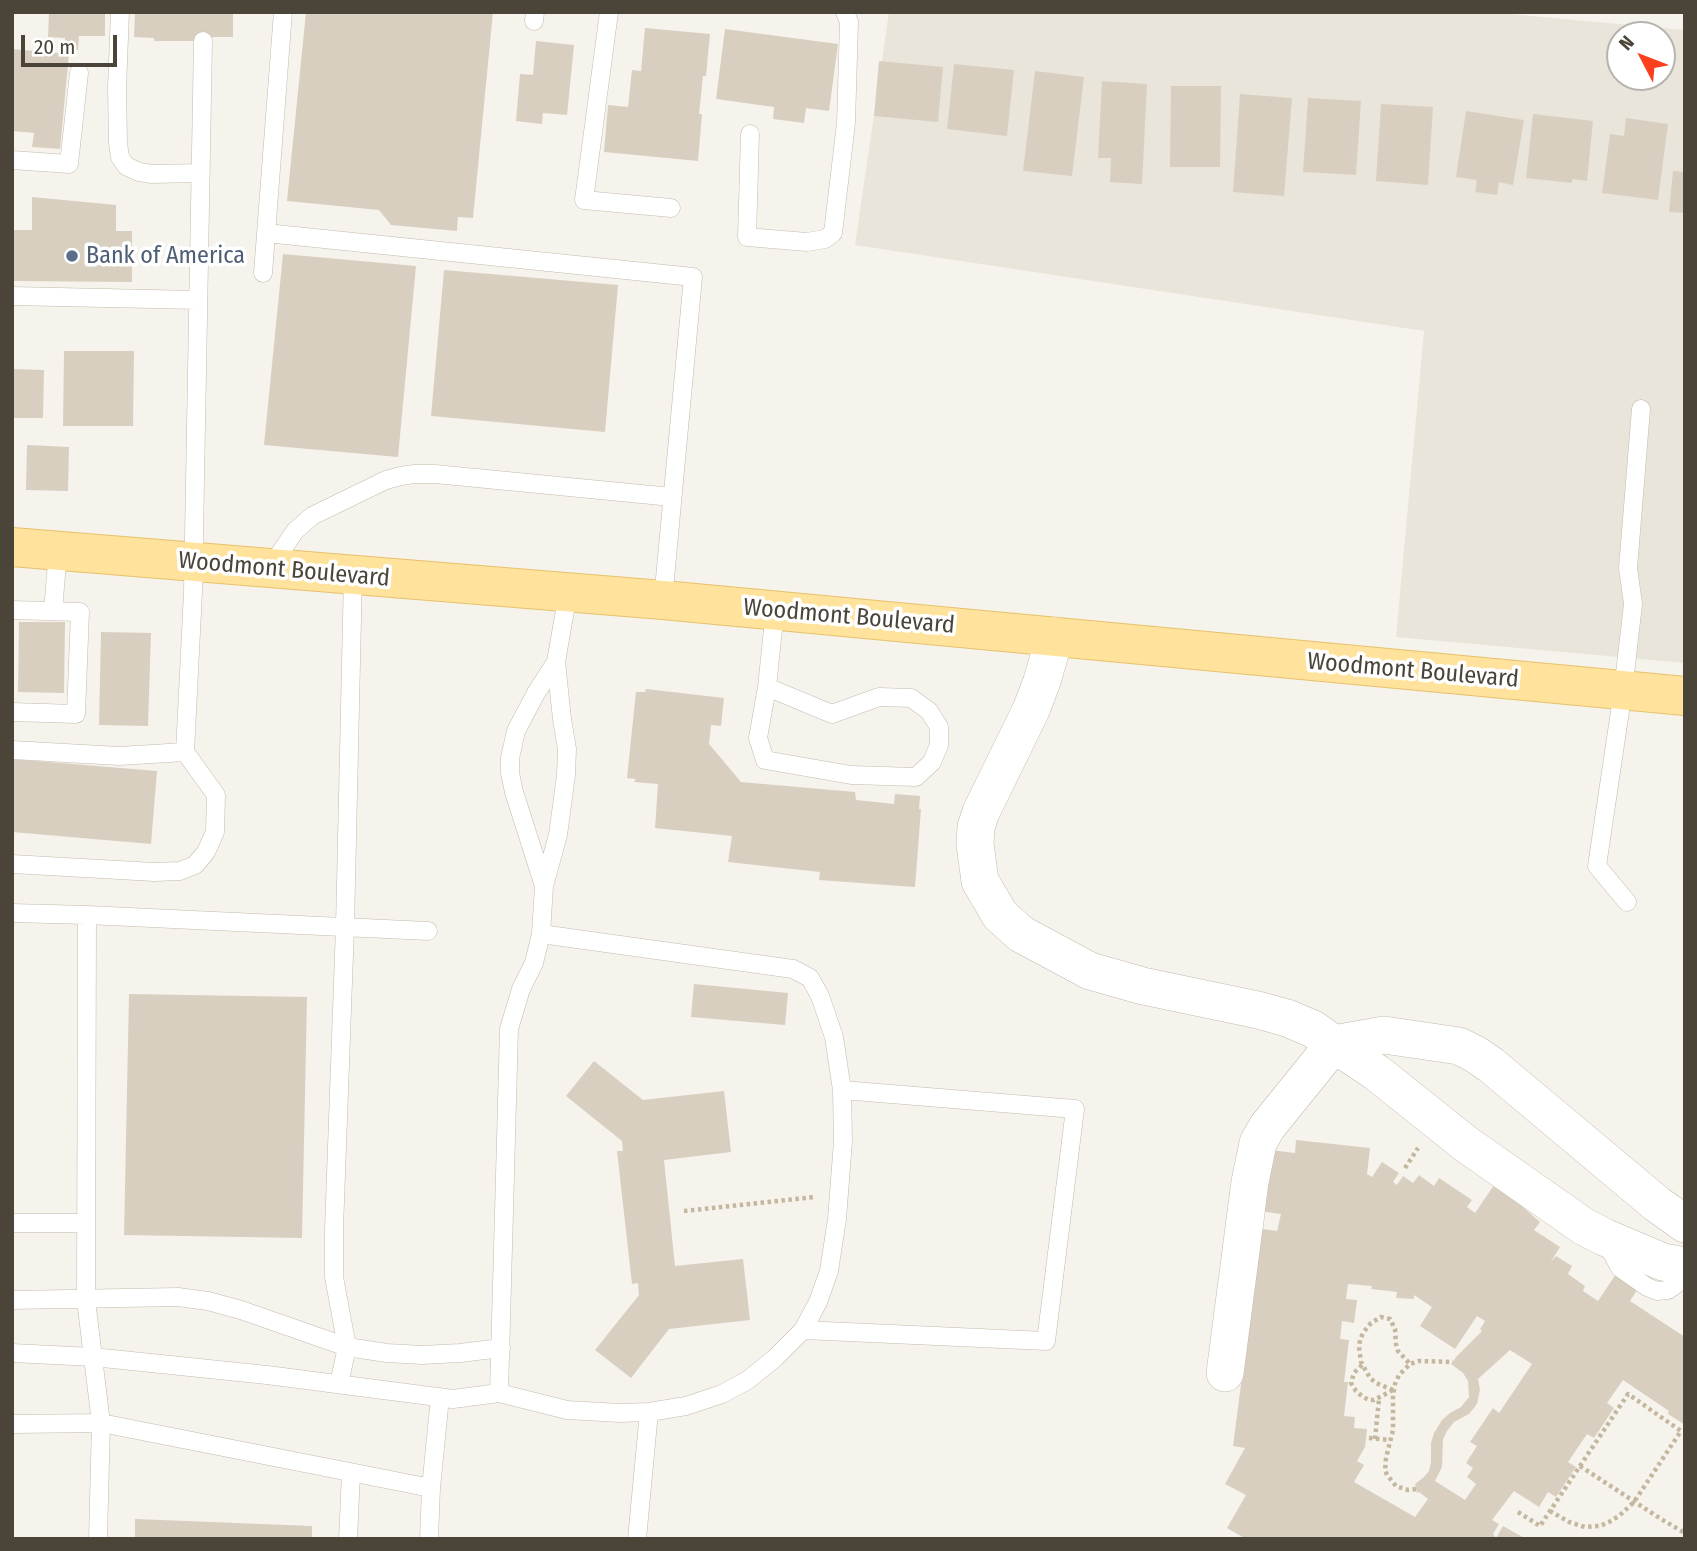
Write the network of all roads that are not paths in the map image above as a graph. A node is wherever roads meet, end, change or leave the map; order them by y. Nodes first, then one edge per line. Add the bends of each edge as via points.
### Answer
1 (120, 12) edge
2 (283, 12) edge
3 (608, 12) edge
4 (845, 12) edge
5 (203, 41) dead end
6 (79, 73) dead end
7 (750, 134) dead end
8 (12, 160) edge
9 (201, 173) junction
10 (671, 208) dead end
11 (265, 233) junction
12 (263, 273) dead end
13 (12, 296) edge
14 (198, 300) junction
15 (1641, 409) dead end
16 (672, 497) junction
17 (12, 547) edge
18 (58, 551) junction
19 (193, 562) junction
20 (270, 568) junction
21 (353, 575) junction
22 (568, 593) junction
23 (663, 600) junction
24 (12, 610) edge
25 (775, 610) junction
26 (54, 611) junction
27 (1055, 636) junction
28 (556, 662) junction
29 (768, 687) junction
30 (1623, 691) junction
31 (1685, 696) edge
32 (12, 712) edge
33 (12, 750) edge
34 (185, 752) junction
35 (12, 864) edge
36 (544, 886) junction
37 (1627, 902) dead end
38 (12, 913) edge
39 (87, 915) junction
40 (345, 926) junction
41 (428, 931) dead end
42 (541, 934) junction
43 (1334, 1044) junction
44 (842, 1090) junction
45 (12, 1223) edge
46 (86, 1223) junction
47 (1685, 1223) edge
48 (1604, 1237) junction
49 (1685, 1266) edge
50 (1685, 1275) edge
51 (12, 1300) edge
52 (86, 1300) junction
53 (803, 1330) junction
54 (347, 1347) junction
55 (501, 1348) junction
56 (12, 1353) edge
57 (93, 1357) junction
58 (1225, 1373) dead end
59 (340, 1384) junction
60 (499, 1393) junction
61 (440, 1398) junction
62 (649, 1412) junction
63 (101, 1423) junction
64 (12, 1424) edge
65 (351, 1473) junction
66 (431, 1488) junction
67 (98, 1539) edge
68 (348, 1539) edge
69 (429, 1539) edge
70 (637, 1539) edge

1 - 9 lane via 120,157 139,173
2 - 11 lane
3 - 10 lane via 584,200
4 - 7 lane via 849,22 846,123 833,233 807,242 747,237
5 - 9 lane
6 - 8 lane via 69,163
9 - 14 lane
11 - 12 lane
11 - 16 lane via 693,277
13 - 14 lane
14 - 19 lane
15 - 30 lane via 1628,568 1633,604
16 - 20 lane via 435,474 401,476 312,516
16 - 23 lane
17 - 18 main road, Woodmont Boulevard
18 - 19 main road, Woodmont Boulevard
18 - 26 lane
19 - 20 main road, Woodmont Boulevard
19 - 34 lane
20 - 21 main road, Woodmont Boulevard
21 - 22 main road, Woodmont Boulevard
21 - 40 lane
22 - 23 main road, Woodmont Boulevard
22 - 28 lane
23 - 25 main road, Woodmont Boulevard
24 - 26 lane
25 - 27 main road, Woodmont Boulevard
25 - 29 lane
26 - 32 lane via 80,612 76,714
27 - 30 main road, Woodmont Boulevard
27 - 43 street via 1031,710 976,827 980,881 1000,915 1021,933 1090,971 1287,1018
28 - 36 lane via 566,775 558,835
28 - 36 lane via 516,731 510,758 514,792
29 - 29 lane via 758,738 765,760 851,775 916,777 932,762 939,745 939,727 929,711 911,698 879,697 832,714
30 - 31 main road, Woodmont Boulevard
30 - 37 lane via 1597,866
33 - 34 lane via 119,756
34 - 35 lane via 216,795 215,832 195,865 154,873
36 - 42 lane
38 - 39 lane
39 - 40 lane
39 - 46 lane
40 - 41 lane
40 - 54 lane via 333,1259
42 - 44 lane via 793,969 810,978 820,996 834,1037
42 - 55 lane via 509,1029
43 - 47 street via 1384,1035 1459,1046 1475,1054
43 - 48 street via 1554,1207
43 - 58 street via 1258,1143
44 - 53 lane via 843,1141 829,1271
44 - 53 lane via 1075,1109 1046,1341
45 - 46 lane
46 - 52 lane
48 - 49 street via 1663,1262
48 - 50 lane via 1620,1268 1647,1287 1668,1290
51 - 52 lane
52 - 54 lane via 178,1297 208,1301
52 - 57 lane
53 - 62 lane via 748,1380 722,1394
54 - 55 lane via 422,1355
54 - 59 lane
55 - 60 lane
56 - 57 lane
57 - 59 lane
57 - 63 lane
59 - 61 lane
60 - 61 lane
60 - 62 lane via 567,1410
61 - 66 lane
62 - 70 lane
63 - 64 lane
63 - 65 lane
63 - 67 lane
65 - 66 lane
65 - 68 lane
66 - 69 lane

